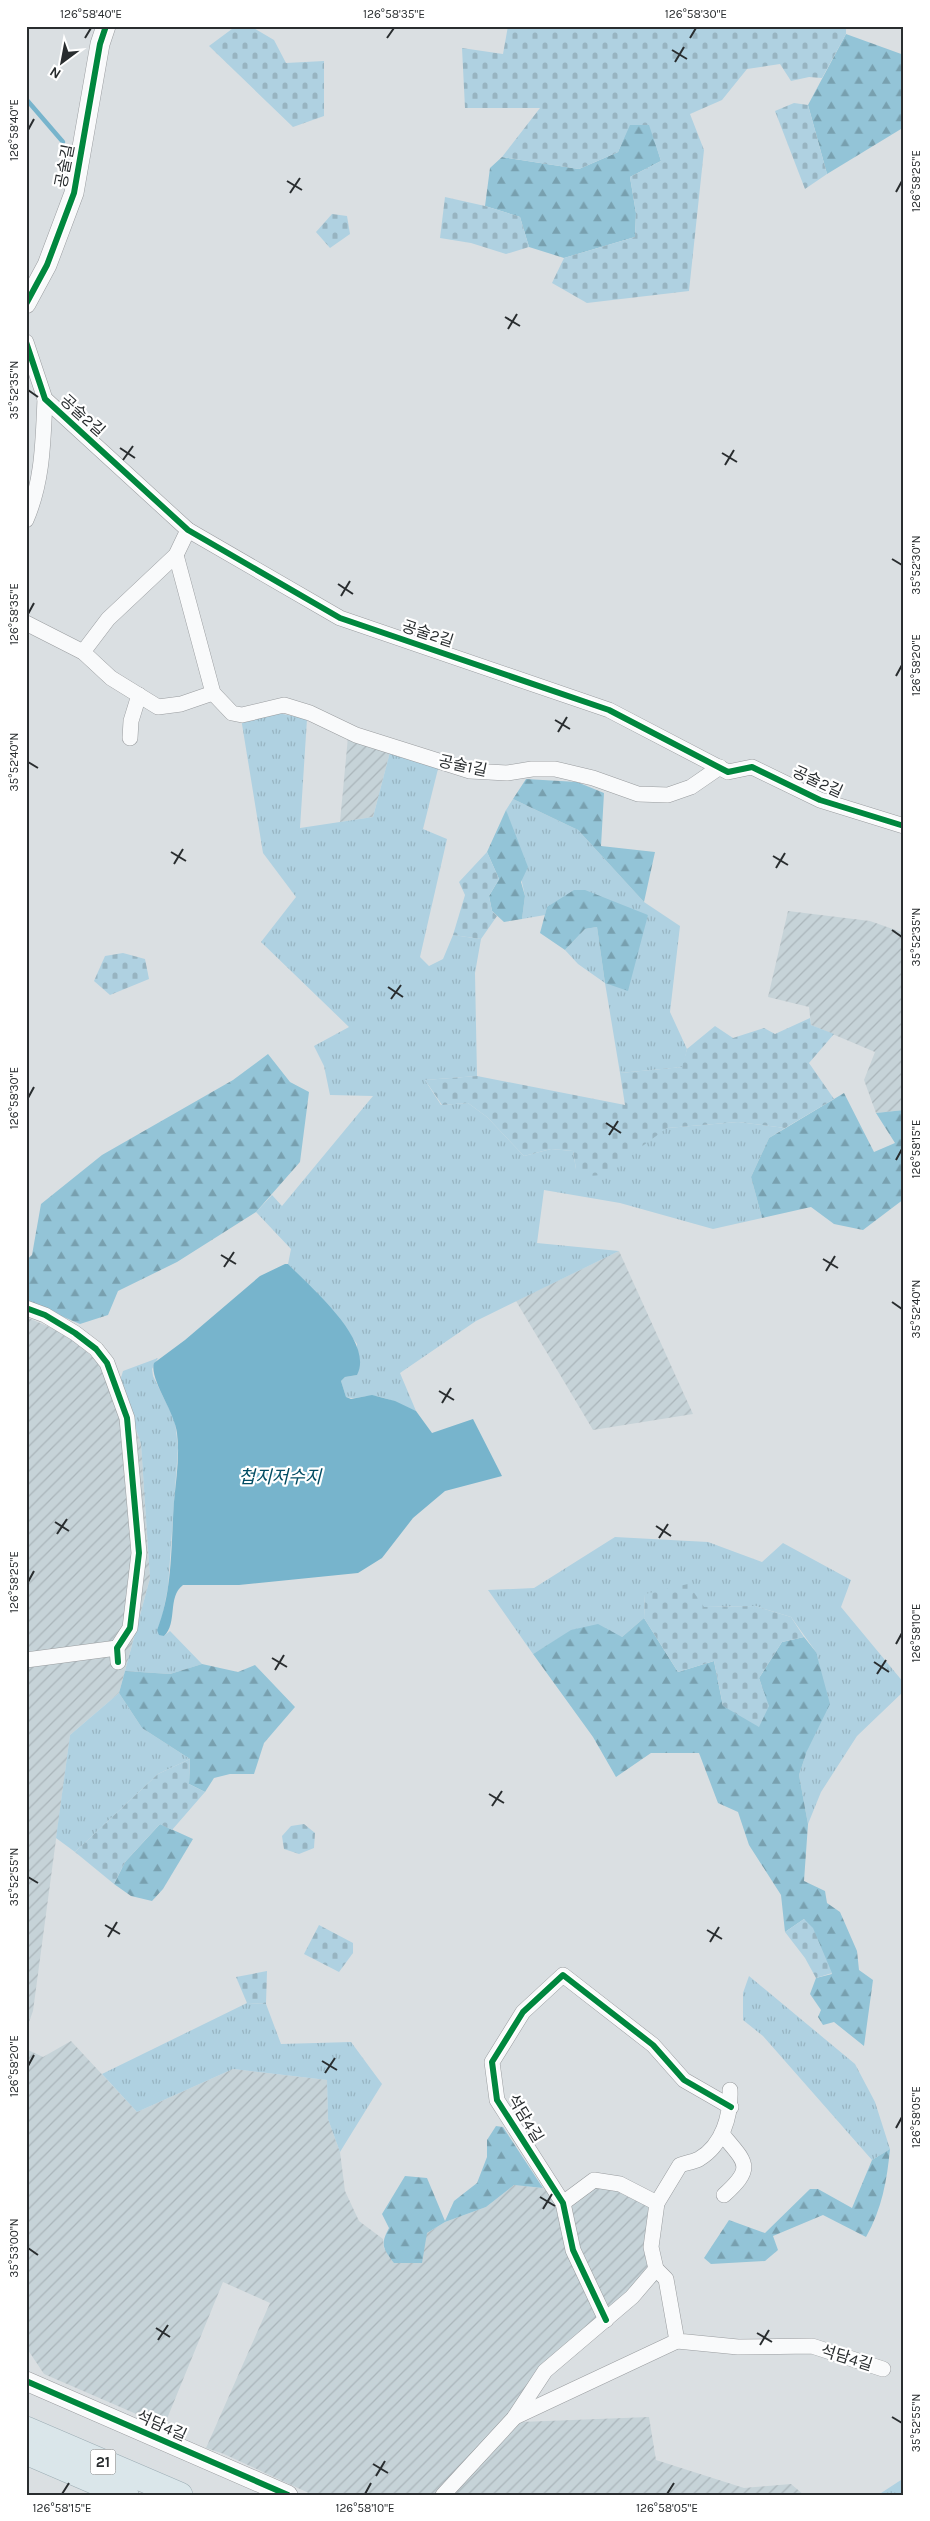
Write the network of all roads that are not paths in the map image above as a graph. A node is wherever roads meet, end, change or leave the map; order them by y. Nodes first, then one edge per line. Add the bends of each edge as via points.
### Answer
1 (106, 26) edge
2 (26, 304) edge
3 (26, 342) edge
4 (45, 399) junction
5 (26, 520) edge
6 (188, 530) junction
7 (176, 555) junction
8 (26, 624) edge
9 (82, 652) junction
10 (213, 693) junction
11 (139, 695) junction
12 (130, 738) dead end
13 (720, 767) junction
14 (904, 826) edge
15 (26, 1308) edge
16 (26, 1660) edge
17 (730, 2090) dead end
18 (731, 2107) junction
19 (722, 2134) junction
20 (724, 2195) dead end
21 (563, 2203) junction
22 (657, 2203) junction
23 (656, 2269) junction
24 (606, 2320) junction
25 (677, 2341) junction
26 (883, 2369) dead end
27 (26, 2381) edge
28 (514, 2418) junction
29 (26, 2429) edge
30 (26, 2454) edge
31 (126, 2495) edge
32 (180, 2495) edge
33 (288, 2495) edge
34 (443, 2495) edge

1 - 2 street, 공술길 via 100,44 74,193 47,265
3 - 4 street, 공술2길
4 - 5 street via 42,464 34,504
4 - 6 street, 공술2길
6 - 7 street
6 - 13 street, 공술2길 via 340,618 609,710
7 - 9 street via 108,619
7 - 10 street, 공술1길
8 - 9 street
9 - 11 street via 111,678
10 - 11 street via 181,704 158,707
10 - 13 street, 공술1길 via 232,713 242,715 284,705 310,713 356,735 470,771 507,773 555,769 638,794 668,795 691,787
11 - 12 street via 131,721
13 - 14 street, 공술2길 via 728,772 752,767 820,800
15 - 16 street via 67,1329 96,1349 107,1363 127,1418 139,1553 130,1628 117,1655
17 - 18 street
18 - 19 street
18 - 21 street, 석담4길 via 684,2080 653,2045 562,1974 523,2012 492,2062 497,2100
19 - 20 street via 742,2158 744,2170 741,2179
19 - 22 street via 699,2159 680,2165
21 - 22 street via 594,2180 620,2184
21 - 24 street, 석담4길 via 573,2250
22 - 23 street via 651,2246
23 - 24 street
23 - 25 street via 666,2279
24 - 28 street via 545,2371
25 - 26 street, 석담4길 via 738,2347 812,2346
25 - 28 street
27 - 33 street, 석담4길
28 - 34 street
29 - 32 highway, 21
30 - 31 highway, 21

